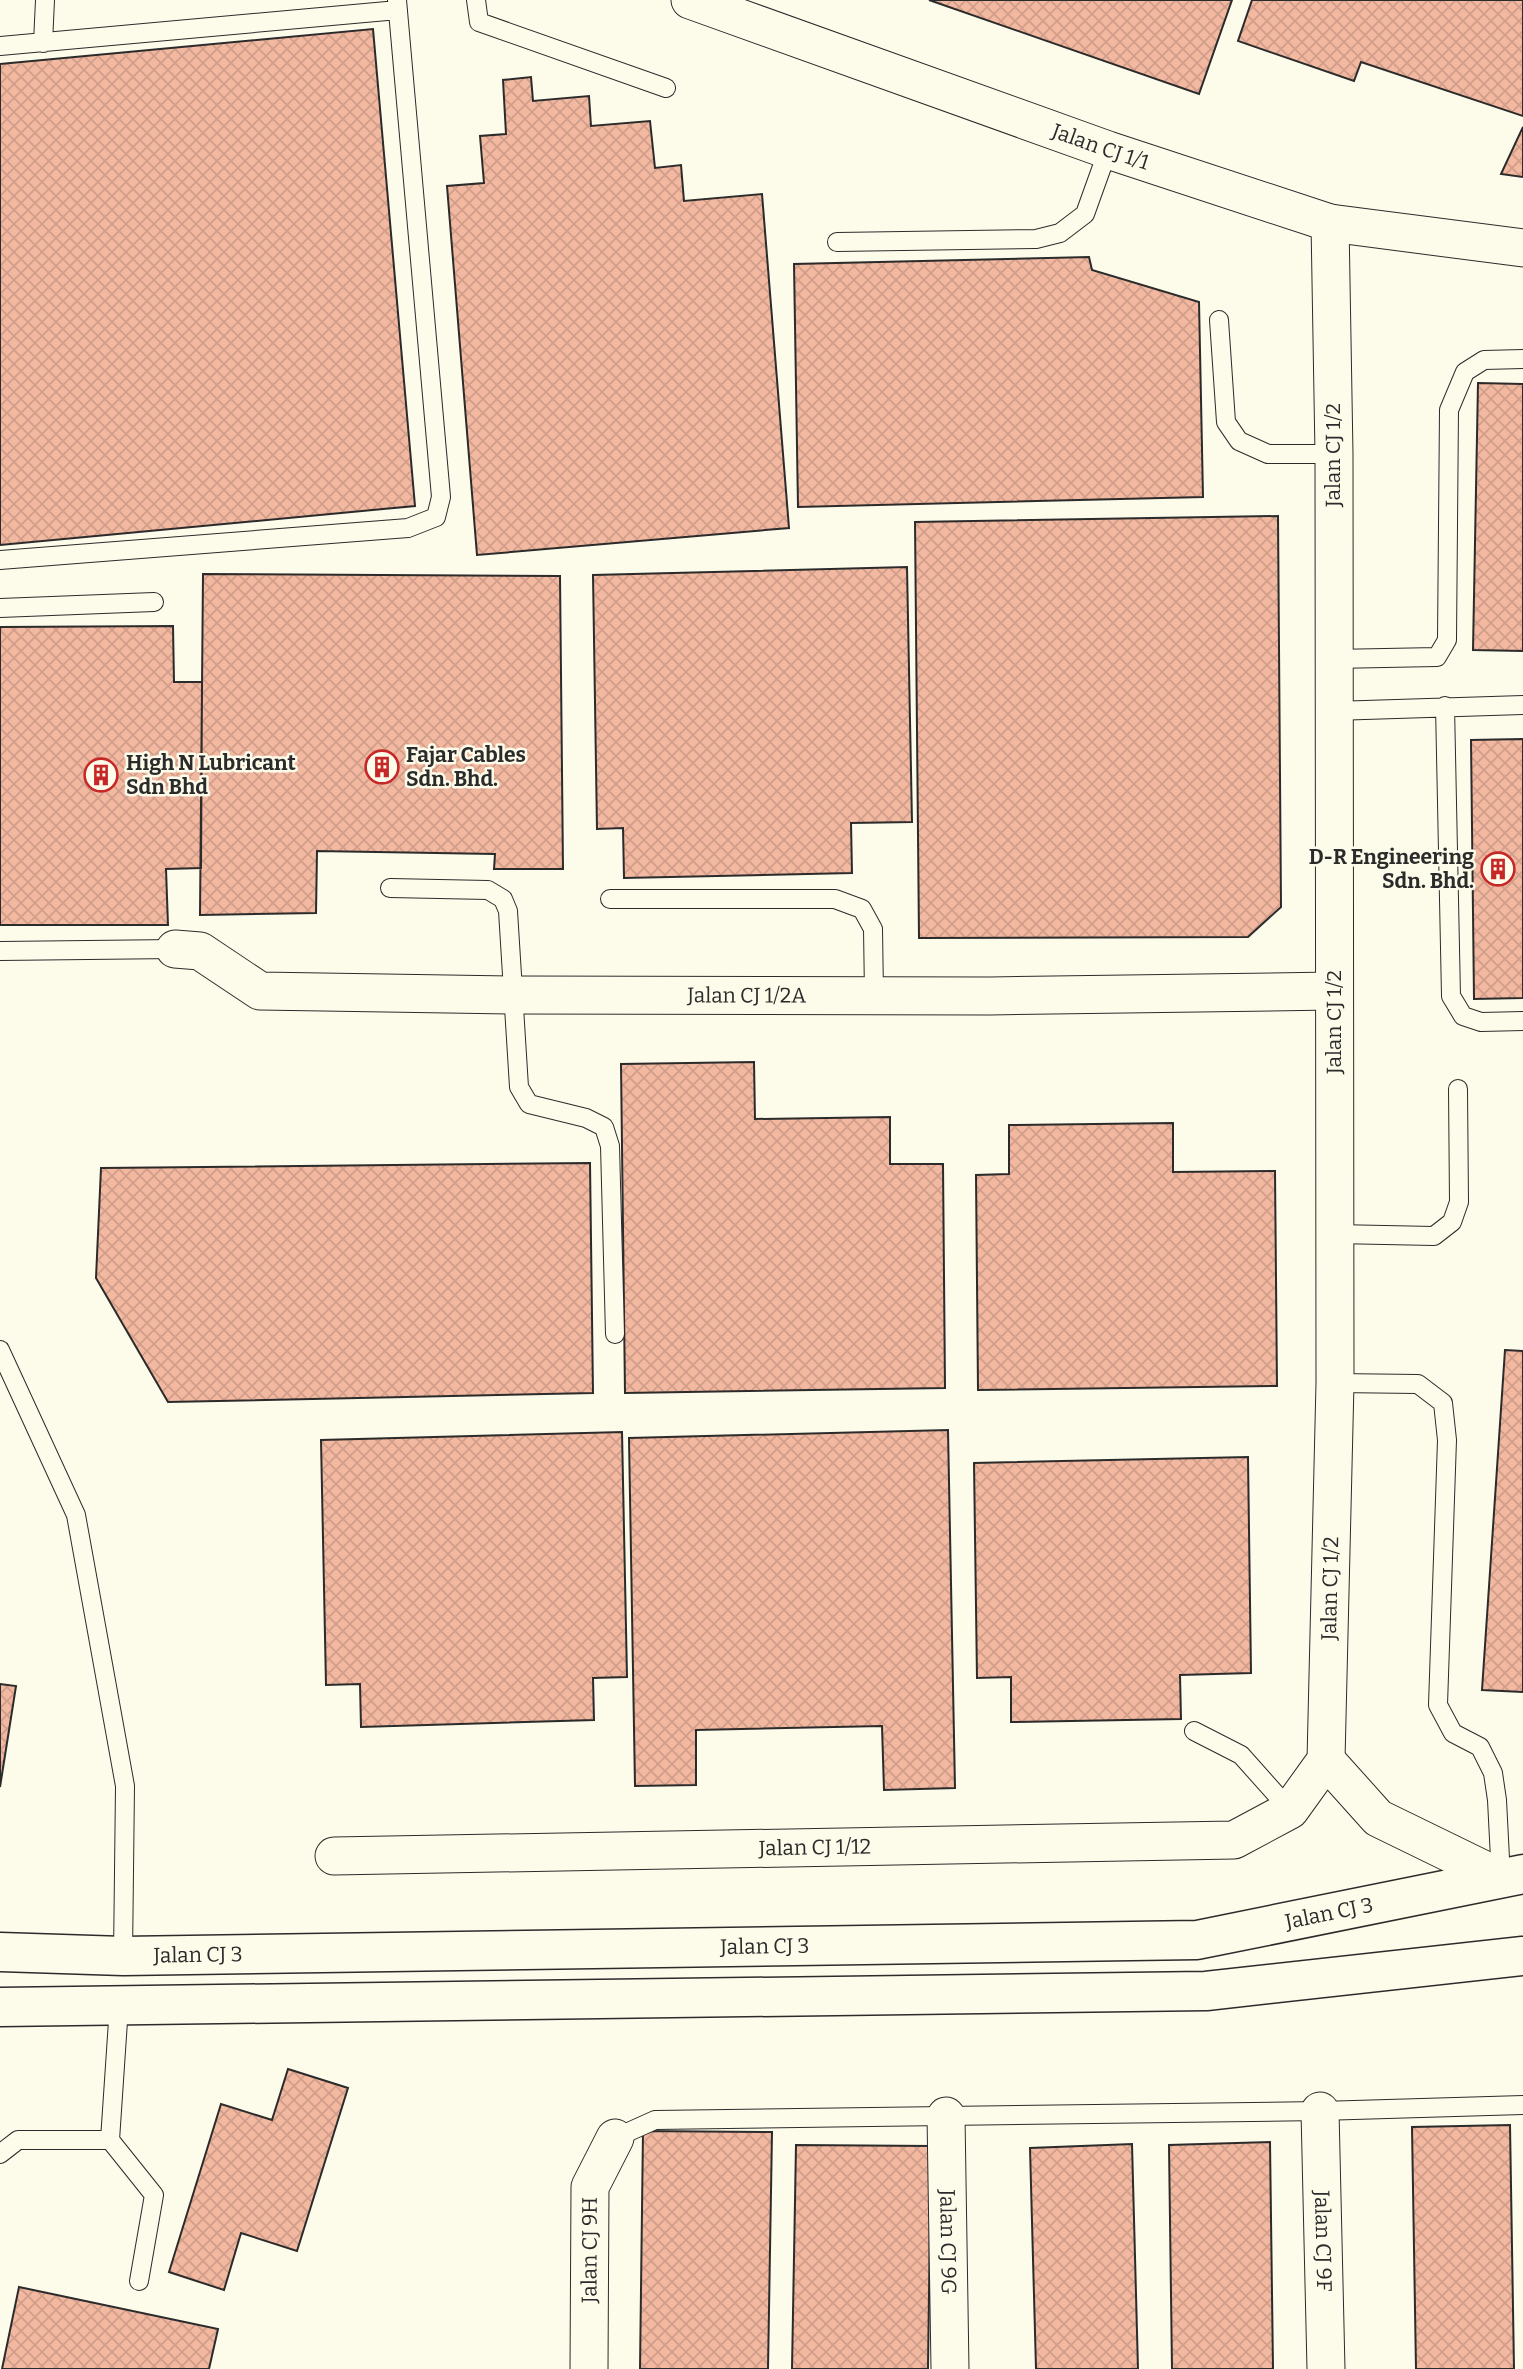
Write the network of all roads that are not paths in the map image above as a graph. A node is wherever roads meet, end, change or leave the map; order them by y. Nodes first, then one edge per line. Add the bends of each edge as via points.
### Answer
1 (45, 0) edge
2 (476, 0) edge
3 (690, 0) edge
4 (398, 5) edge
5 (43, 43) junction
6 (0, 46) edge
7 (666, 88) dead end
8 (1108, 150) junction
9 (1330, 223) junction
10 (837, 242) dead end
11 (1523, 248) edge
12 (1219, 320) dead end
13 (1523, 359) edge
14 (1334, 454) junction
15 (0, 560) edge
16 (154, 602) dead end
17 (0, 608) edge
18 (1334, 659) junction
19 (1523, 705) edge
20 (1445, 706) junction
21 (1333, 711) junction
22 (390, 888) dead end
23 (610, 899) dead end
24 (175, 949) joint
25 (0, 951) edge
26 (1333, 991) junction
27 (874, 994) junction
28 (514, 995) junction
29 (1523, 1021) edge
30 (1458, 1089) dead end
31 (1335, 1234) junction
32 (615, 1334) dead end
33 (0, 1350) edge
34 (1335, 1383) junction
35 (1194, 1731) dead end
36 (1326, 1760) junction
37 (1290, 1810) junction
38 (334, 1856) dead end
39 (1512, 1876) edge
40 (0, 1952) edge
41 (123, 1956) junction
42 (1523, 1956) edge
43 (119, 2006) junction
44 (0, 2007) edge
45 (1523, 2105) edge
46 (1320, 2111) junction
47 (946, 2116) junction
48 (615, 2138) joint
49 (110, 2140) junction
50 (0, 2154) edge
51 (139, 2281) dead end
52 (589, 2369) edge
53 (950, 2369) edge
54 (1326, 2369) edge

1 - 5 lane
2 - 7 lane via 479,22
3 - 8 street, Jalan CJ 1/1
4 - 5 lane
4 - 15 lane via 441,497 436,517 408,528
5 - 6 lane
8 - 9 street, Jalan CJ 1/1
8 - 10 lane via 1085,214 1060,233 1036,239
9 - 11 street, Jalan CJ 1/1
9 - 14 street, Jalan CJ 1/2
12 - 14 lane via 1226,422 1239,441 1268,454
13 - 18 lane via 1484,360 1465,372 1448,410 1447,640 1443,649 1437,657
14 - 18 street, Jalan CJ 1/2
16 - 17 lane
18 - 21 street, Jalan CJ 1/2
19 - 20 lane
20 - 21 lane
20 - 29 lane via 1451,996 1464,1016 1481,1022
21 - 26 street, Jalan CJ 1/2
22 - 28 lane via 488,890 503,899 508,911
23 - 27 lane via 835,900 862,909 873,929
24 - 25 lane
24 - 28 street, Jalan CJ 1/2A via 200,951 260,991
26 - 27 street, Jalan CJ 1/2A
26 - 31 street, Jalan CJ 1/2
27 - 28 street, Jalan CJ 1/2A
28 - 32 lane via 519,1087 529,1104 604,1127 610,1146
30 - 31 lane via 1459,1202 1452,1222 1434,1236
31 - 34 street, Jalan CJ 1/2
33 - 41 lane via 76,1515 125,1786
34 - 36 street, Jalan CJ 1/2
34 - 39 lane via 1418,1384 1443,1404 1447,1440 1438,1705 1453,1733 1480,1747 1493,1773
35 - 37 lane via 1241,1755
36 - 37 street
36 - 39 street via 1378,1818
37 - 38 street, Jalan CJ 1/12 via 1234,1840
39 - 41 street, Jalan CJ 3 via 1197,1940
40 - 41 street, Jalan CJ 3
42 - 43 street via 1206,1991
43 - 44 street
43 - 49 lane
45 - 46 lane
46 - 47 lane
46 - 54 street, Jalan CJ 9F
47 - 48 lane via 655,2119
47 - 53 street, Jalan CJ 9G
48 - 52 street, Jalan CJ 9H via 590,2187
49 - 50 lane via 18,2140
49 - 51 lane via 153,2195

